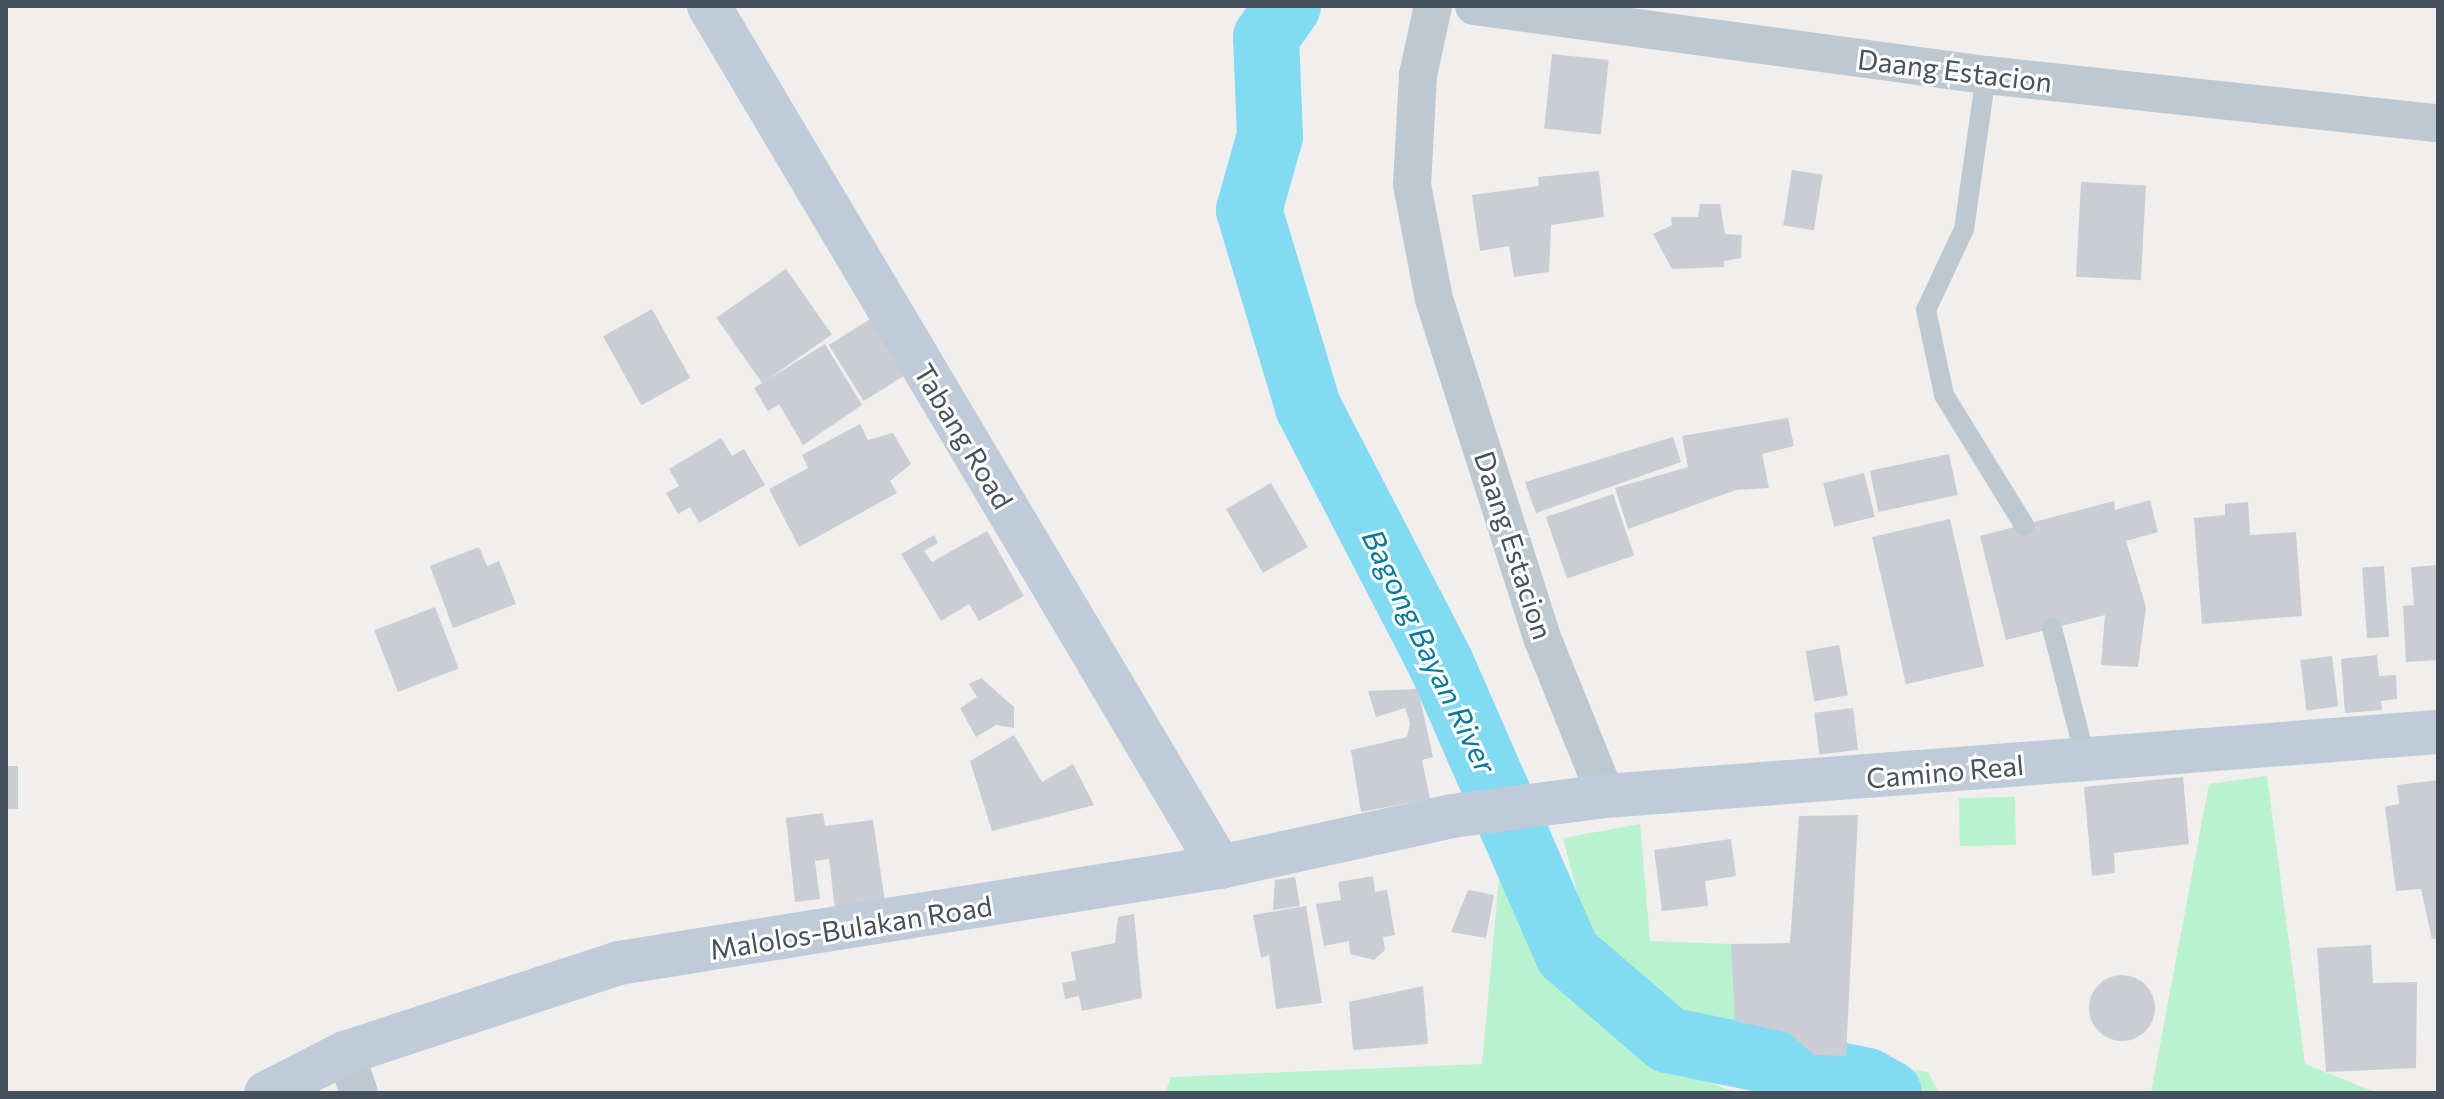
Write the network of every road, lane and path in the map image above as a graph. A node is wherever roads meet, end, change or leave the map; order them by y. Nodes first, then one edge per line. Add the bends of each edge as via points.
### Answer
1 (709, 6) edge
2 (1433, 6) edge
3 (1474, 6) edge
4 (1986, 75) junction
5 (2438, 123) edge
6 (2024, 525) dead end
7 (2052, 628) dead end
8 (2438, 732) edge
9 (2086, 760) junction
10 (1606, 796) junction
11 (1452, 816) joint
12 (1220, 867) junction
13 (352, 1073) edge
14 (266, 1093) edge

1 - 12 main road, Tabang Road
2 - 10 street, Daang Estacion via 1418,75 1412,185 1434,299 1543,640
3 - 4 street, Daang Estacion
4 - 5 street, Daang Estacion
4 - 6 lane via 1964,229 1926,310 1944,395
7 - 9 lane
8 - 9 main road, Camino Real
9 - 10 main road, Camino Real
10 - 11 main road, Camino Real
11 - 12 main road, Malolos-Bulakan Road
12 - 13 main road, Malolos-Bulakan Road via 619,963
13 - 14 main road, Malolos-Bulakan Road

